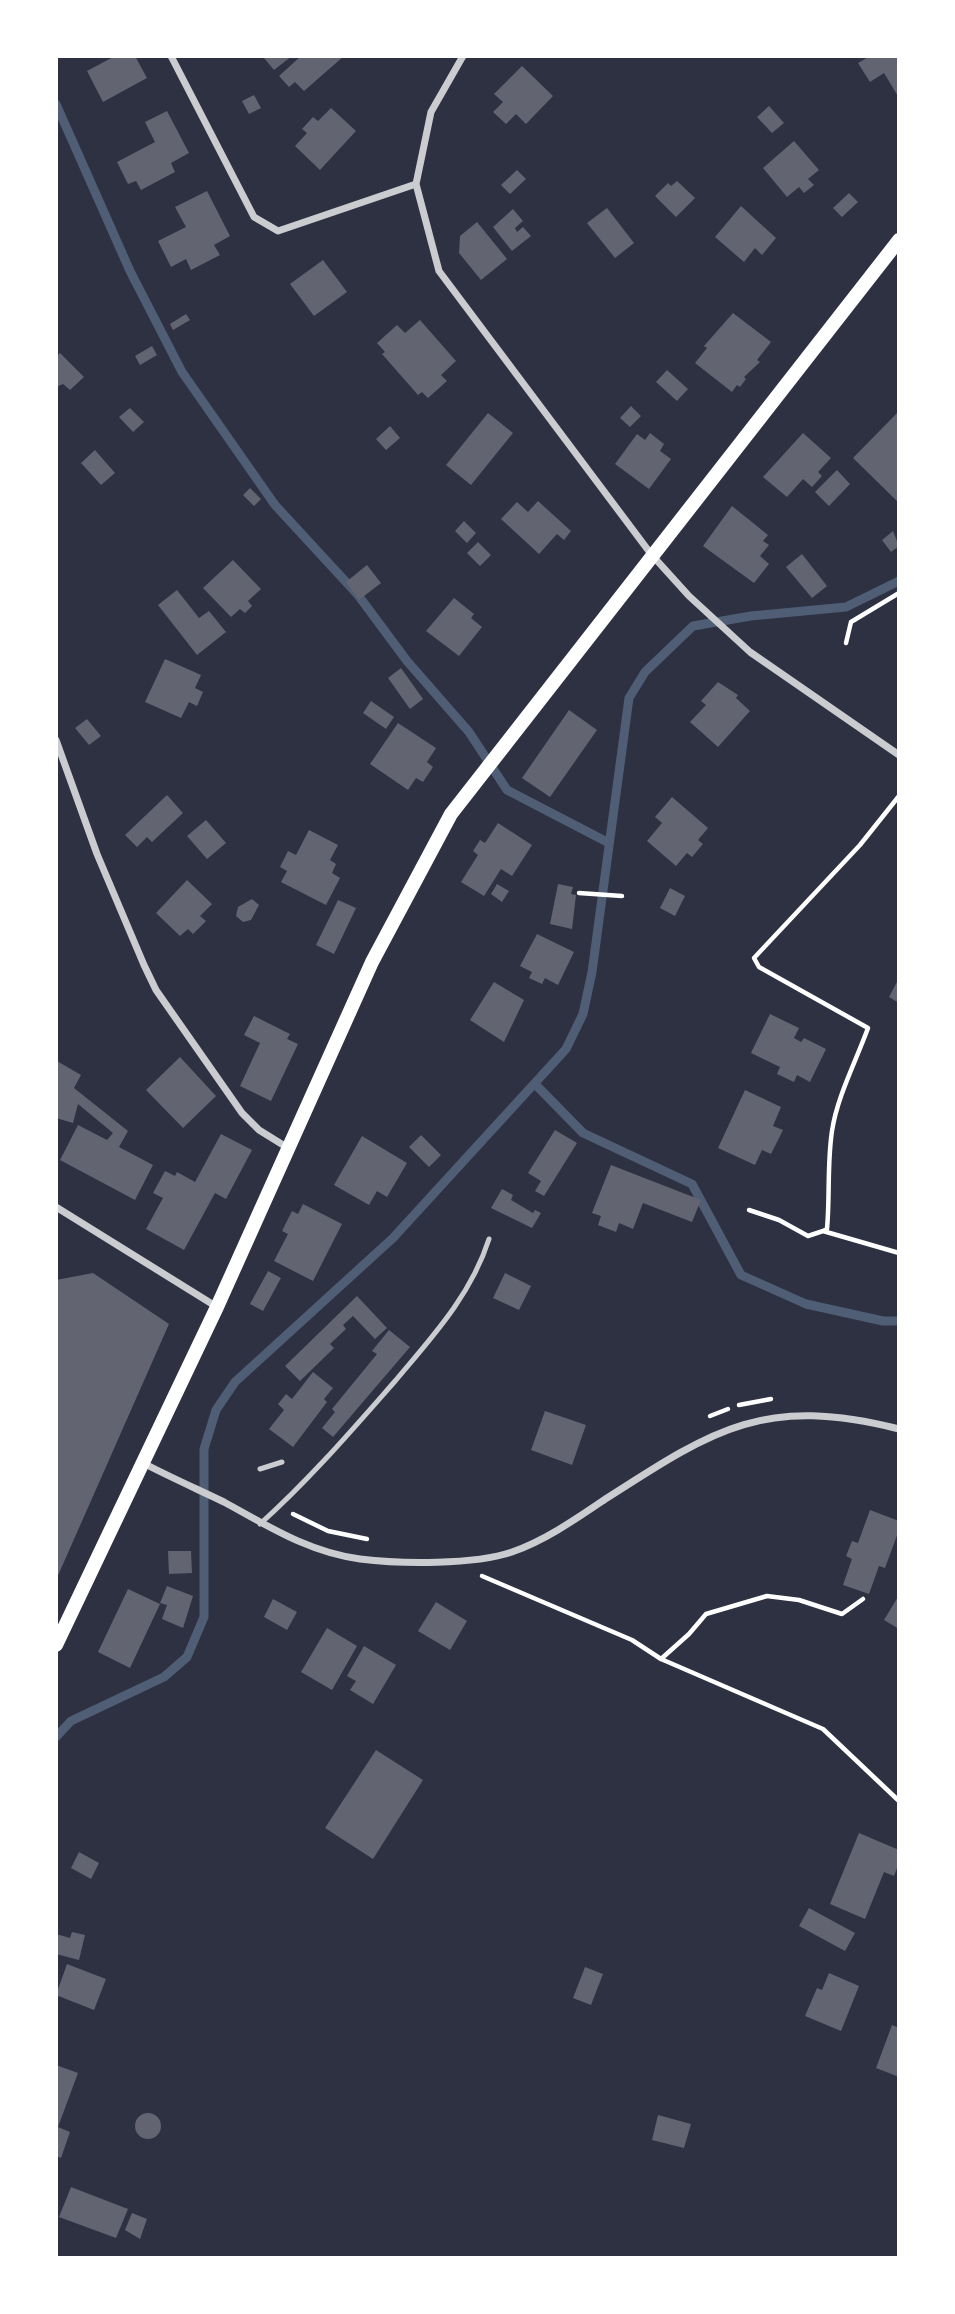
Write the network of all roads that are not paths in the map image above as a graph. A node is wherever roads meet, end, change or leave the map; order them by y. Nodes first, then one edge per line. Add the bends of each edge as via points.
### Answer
1 (172, 56) edge
2 (463, 56) edge
3 (416, 184) junction
4 (899, 240) edge
5 (651, 554) junction
6 (56, 740) edge
7 (899, 755) edge
8 (288, 1148) junction
9 (56, 1206) edge
10 (489, 1239) dead end
11 (217, 1307) junction
12 (899, 1429) edge
13 (282, 1462) dead end
14 (143, 1463) junction
15 (260, 1469) dead end
16 (260, 1524) junction
17 (56, 1645) edge

1 - 3 street via 254,217 268,227 278,231
2 - 3 street via 431,112
3 - 5 street via 439,271
4 - 5 main road
5 - 7 street via 750,652
5 - 8 main road via 451,814 372,962
6 - 8 street via 97,854 156,990 242,1113
8 - 11 main road
9 - 11 street
10 - 16 lane via 450,1318 329,1458
11 - 14 main road
12 - 16 street via 856,1418 798,1415 748,1421 691,1444 578,1518 513,1552 472,1561 360,1559 305,1545
13 - 15 lane
14 - 16 street
14 - 17 main road

